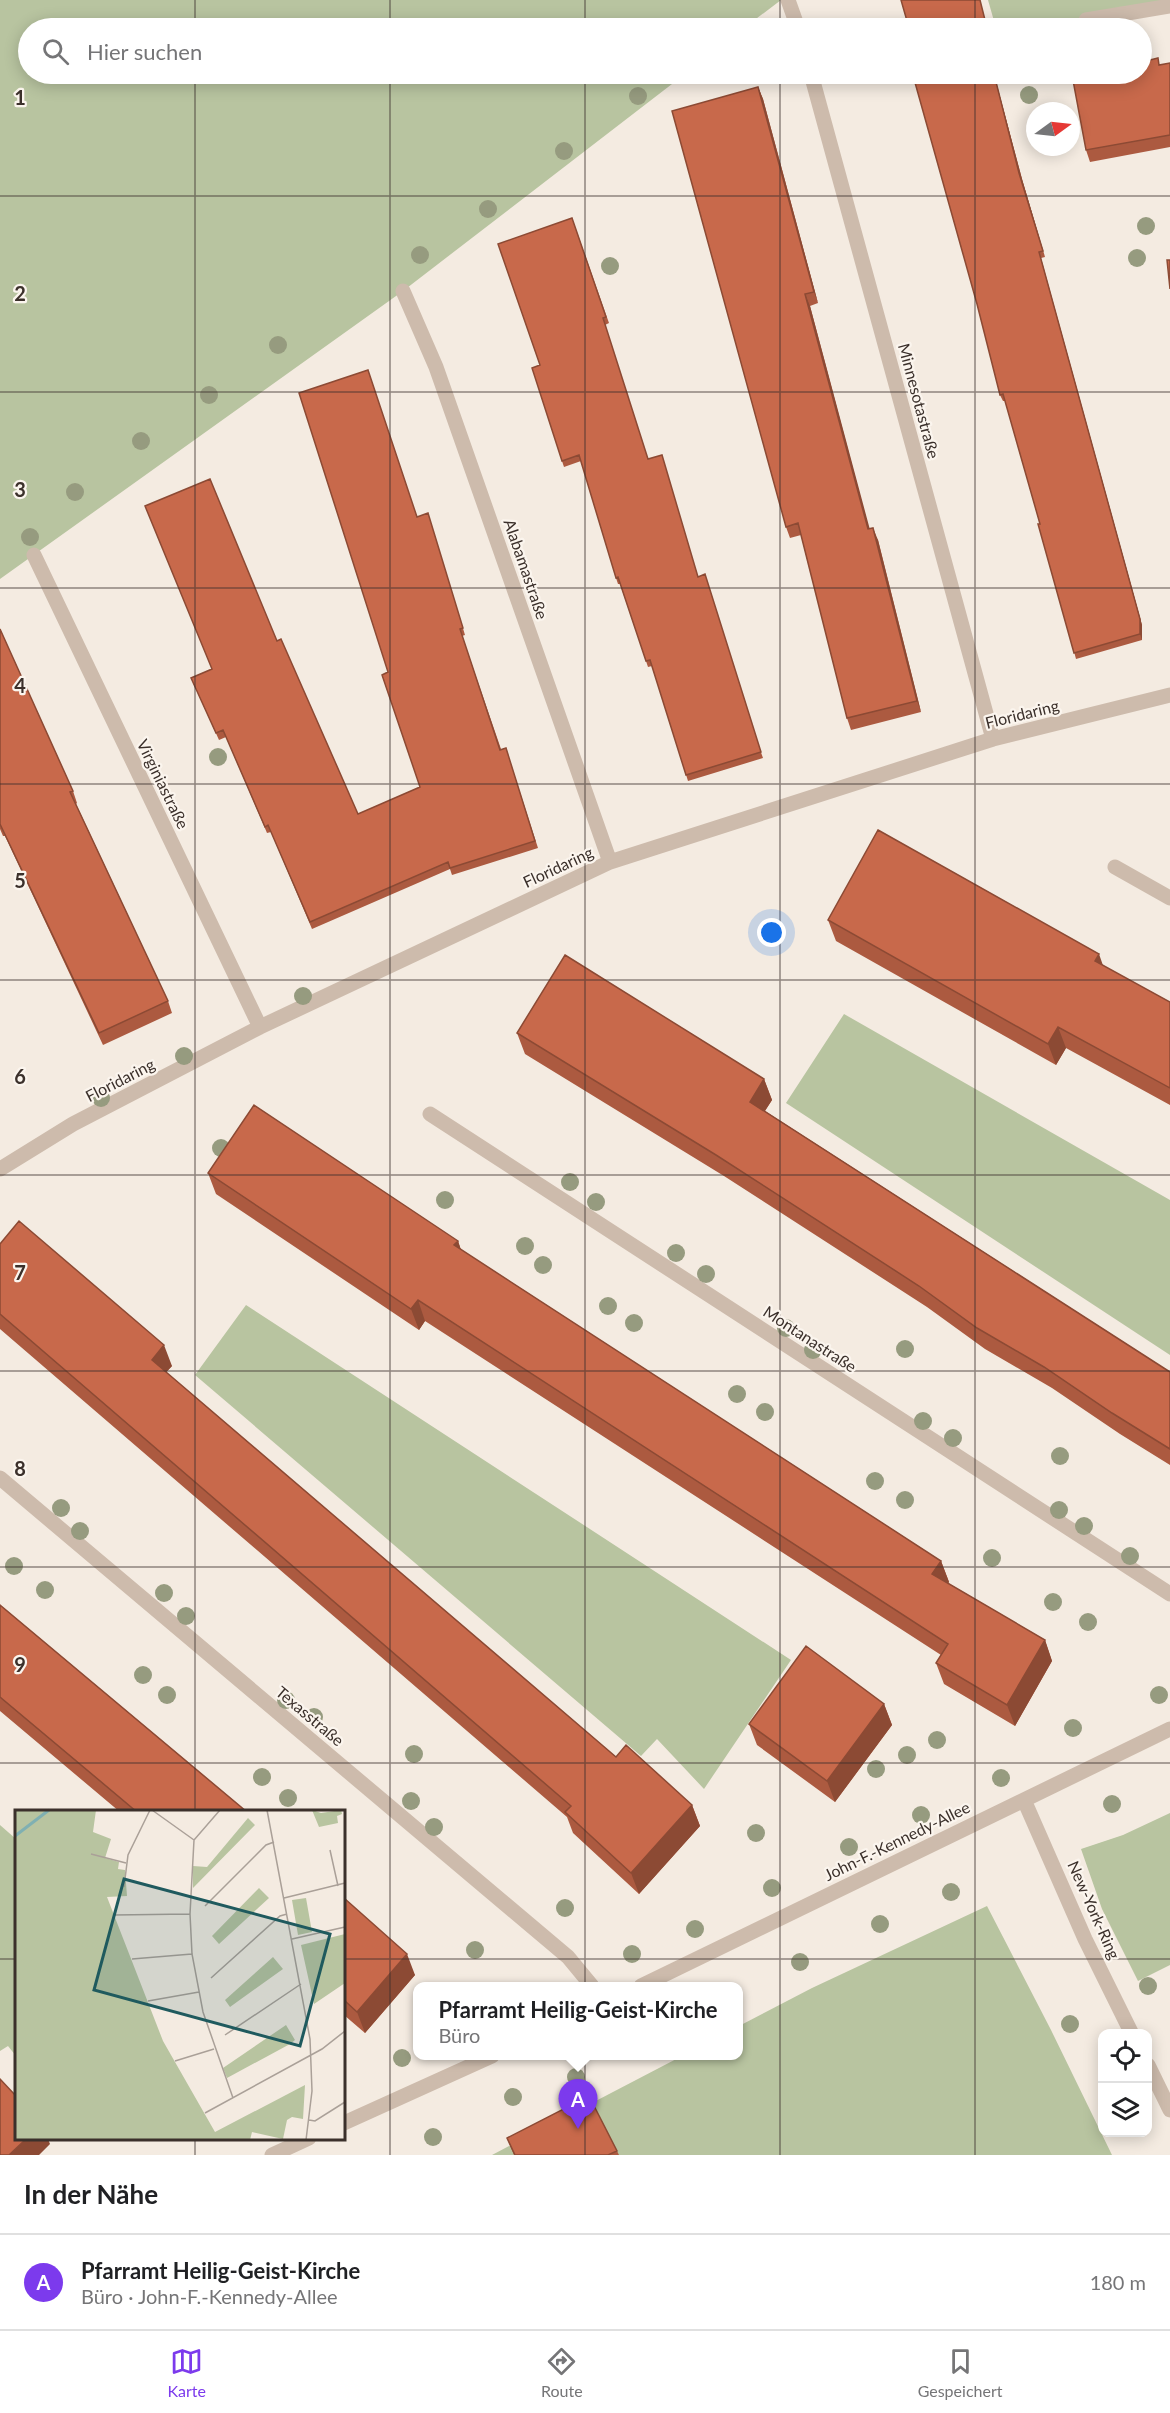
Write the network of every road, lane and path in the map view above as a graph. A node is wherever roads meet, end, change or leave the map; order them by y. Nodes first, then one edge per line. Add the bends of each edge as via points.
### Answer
1 (788, 0) edge
2 (1170, 6) edge
3 (794, 18) edge
4 (1098, 18) edge
5 (814, 84) edge
6 (403, 291) dead end
7 (34, 555) dead end
8 (1170, 695) edge
9 (993, 739) junction
10 (610, 862) junction
11 (1115, 867) dead end
12 (1170, 898) edge
13 (260, 1027) junction
14 (430, 1114) dead end
15 (0, 1169) edge
16 (0, 1479) edge
17 (1170, 1594) edge
18 (1170, 1729) edge
19 (1024, 1800) junction
20 (589, 1982) edge
21 (649, 1982) edge
22 (1130, 2029) edge
23 (481, 2060) edge
24 (1152, 2072) edge
25 (1170, 2110) edge
26 (345, 2123) edge
27 (307, 2140) edge
28 (272, 2155) edge

1 - 3 street
2 - 4 street
5 - 9 street, Minnesotastraße
6 - 10 street, Alabamastraße via 436,367
7 - 13 street, Virginiastraße
8 - 9 street, Floridaring
9 - 10 street, Floridaring
10 - 13 street, Floridaring
11 - 12 street
13 - 15 street, Floridaring via 73,1124
14 - 17 street, Montanastraße
16 - 20 street, Texasstraße via 568,1957
18 - 19 street, John-F.-Kennedy-Allee
19 - 21 street, John-F.-Kennedy-Allee
19 - 22 street, New-York-Ring
23 - 26 street
24 - 25 street
27 - 28 street

